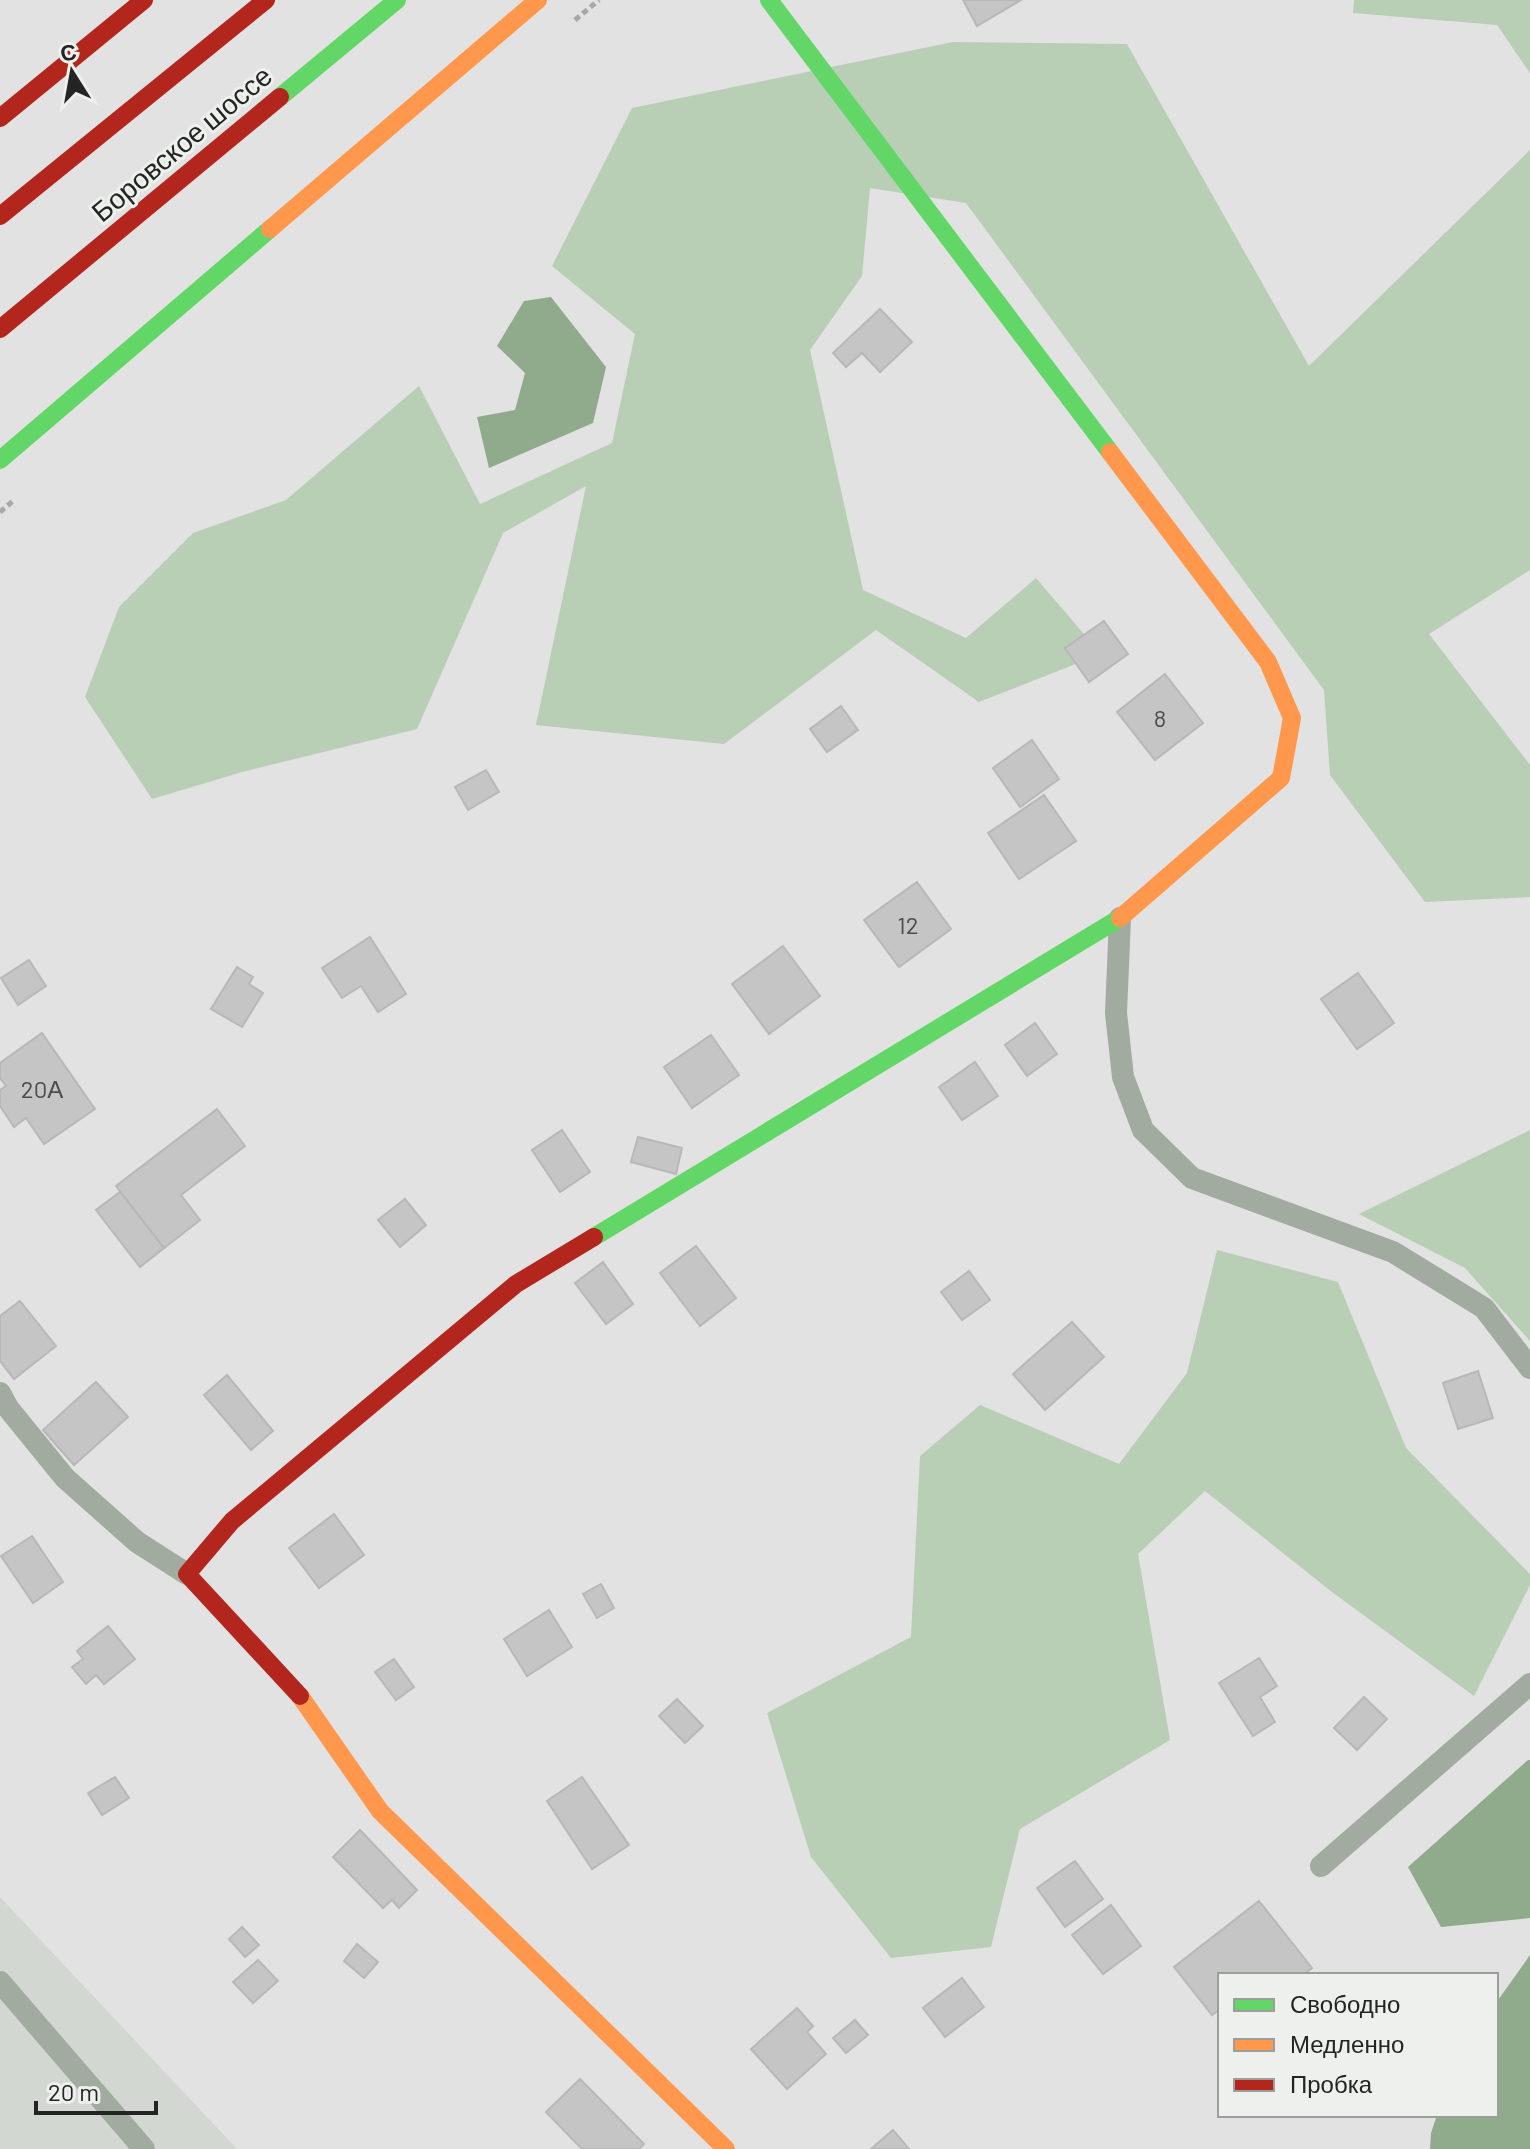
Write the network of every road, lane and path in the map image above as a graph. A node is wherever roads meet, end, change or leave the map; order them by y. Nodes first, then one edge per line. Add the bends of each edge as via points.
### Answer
1 (144, 0) edge
2 (266, 0) edge
3 (397, 0) edge
4 (538, 0) edge
5 (769, 0) edge
6 (0, 118) edge
7 (0, 216) edge
8 (0, 329) edge
9 (0, 460) edge
10 (1120, 918) junction
11 (1530, 1368) edge
12 (0, 1393) edge
13 (187, 1574) junction
14 (1530, 1684) edge
15 (1321, 1866) dead end
16 (0, 1982) edge
17 (144, 2149) edge
18 (726, 2149) edge

1 - 6 street
2 - 7 street, Боровское шоссе
3 - 8 street, Боровское шоссе
4 - 9 street
5 - 10 street via 1268,662 1292,718 1281,778
10 - 11 lane via 1116,1013 1123,1077 1143,1130 1192,1178 1393,1252 1484,1308
10 - 13 street via 516,1284 232,1521
12 - 13 lane via 65,1478 137,1542
13 - 18 street via 299,1695 380,1811
14 - 15 lane
16 - 17 lane

